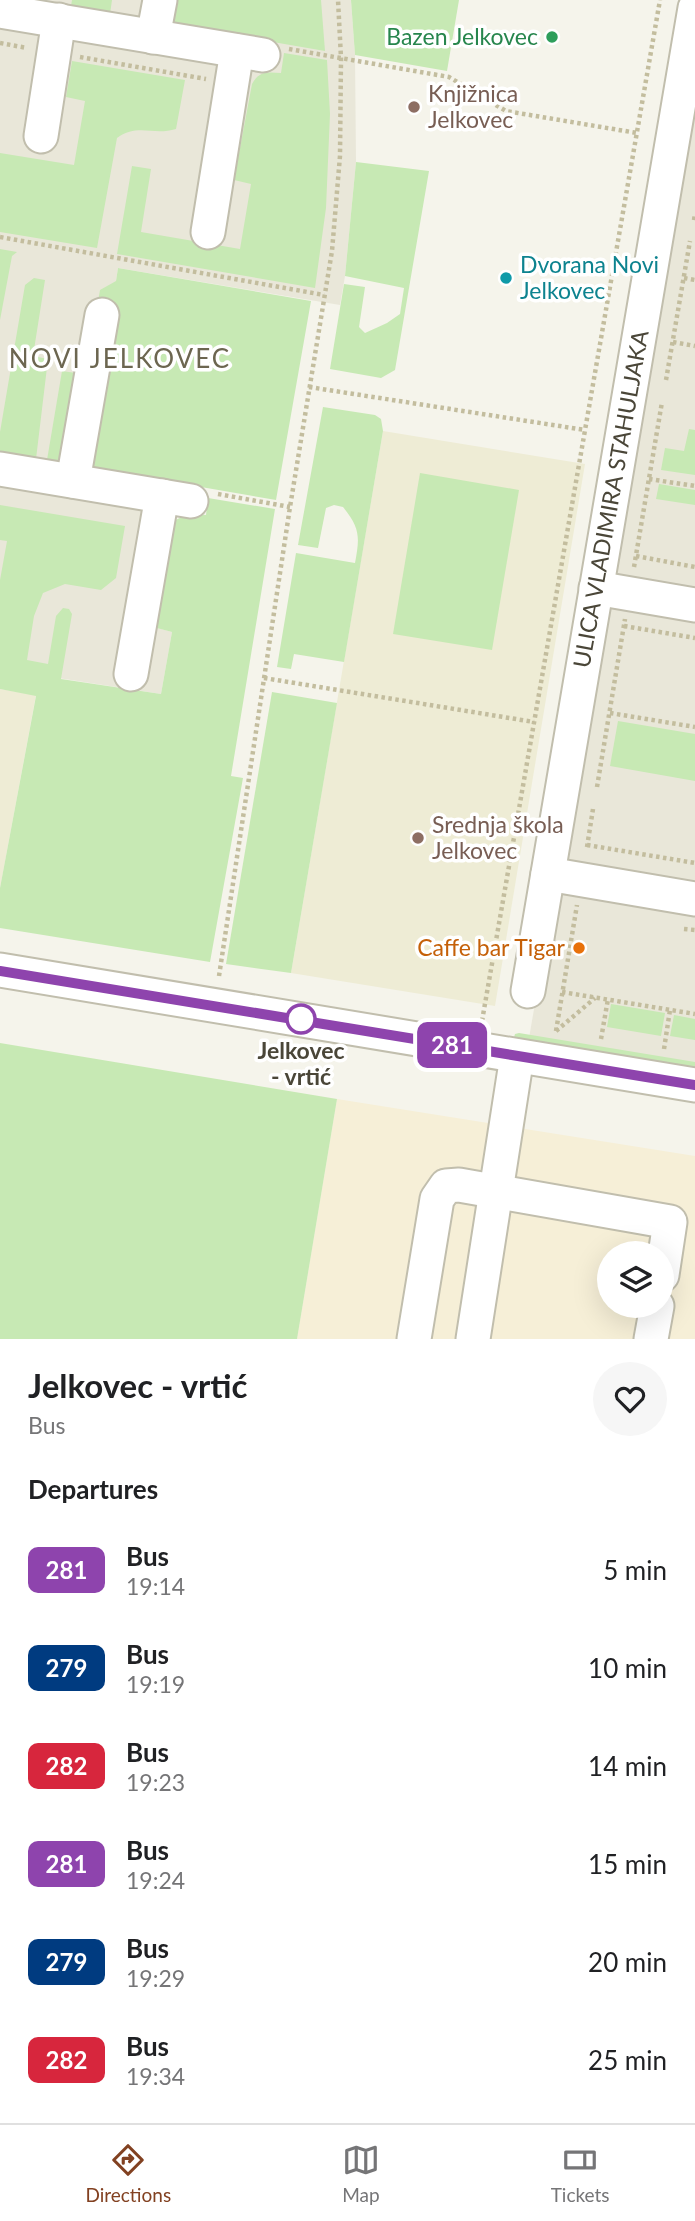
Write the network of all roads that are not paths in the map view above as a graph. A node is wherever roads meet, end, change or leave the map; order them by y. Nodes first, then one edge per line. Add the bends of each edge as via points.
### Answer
1 (160, 0) edge
2 (0, 10) edge
3 (694, 15) edge
4 (56, 36) junction
5 (153, 37) junction
6 (41, 136) dead end
7 (208, 232) dead end
8 (102, 315) dead end
9 (0, 469) edge
10 (74, 481) junction
11 (596, 588) junction
12 (695, 606) edge
13 (131, 674) dead end
14 (548, 874) junction
15 (695, 899) edge
16 (0, 971) edge
17 (528, 991) dead end
18 (517, 1056) junction
19 (695, 1085) edge
20 (496, 1191) junction
21 (667, 1241) edge
22 (655, 1318) edge
23 (414, 1339) edge
24 (472, 1339) edge
25 (651, 1339) edge

1 - 5 street
2 - 4 street
3 - 11 street, ULICA VLADIMIRA STAHULJAKA
4 - 5 street
4 - 6 street
5 - 7 street via 250,53 231,84
8 - 10 street
9 - 10 street
10 - 13 street via 176,498
11 - 12 street
11 - 14 street, ULICA VLADIMIRA STAHULJAKA
14 - 15 street
14 - 17 street, ULICA VLADIMIRA STAHULJAKA
16 - 18 street
18 - 19 street
18 - 20 street
20 - 21 street via 670,1222
20 - 23 street via 446,1186 437,1199
20 - 24 street
22 - 25 street

